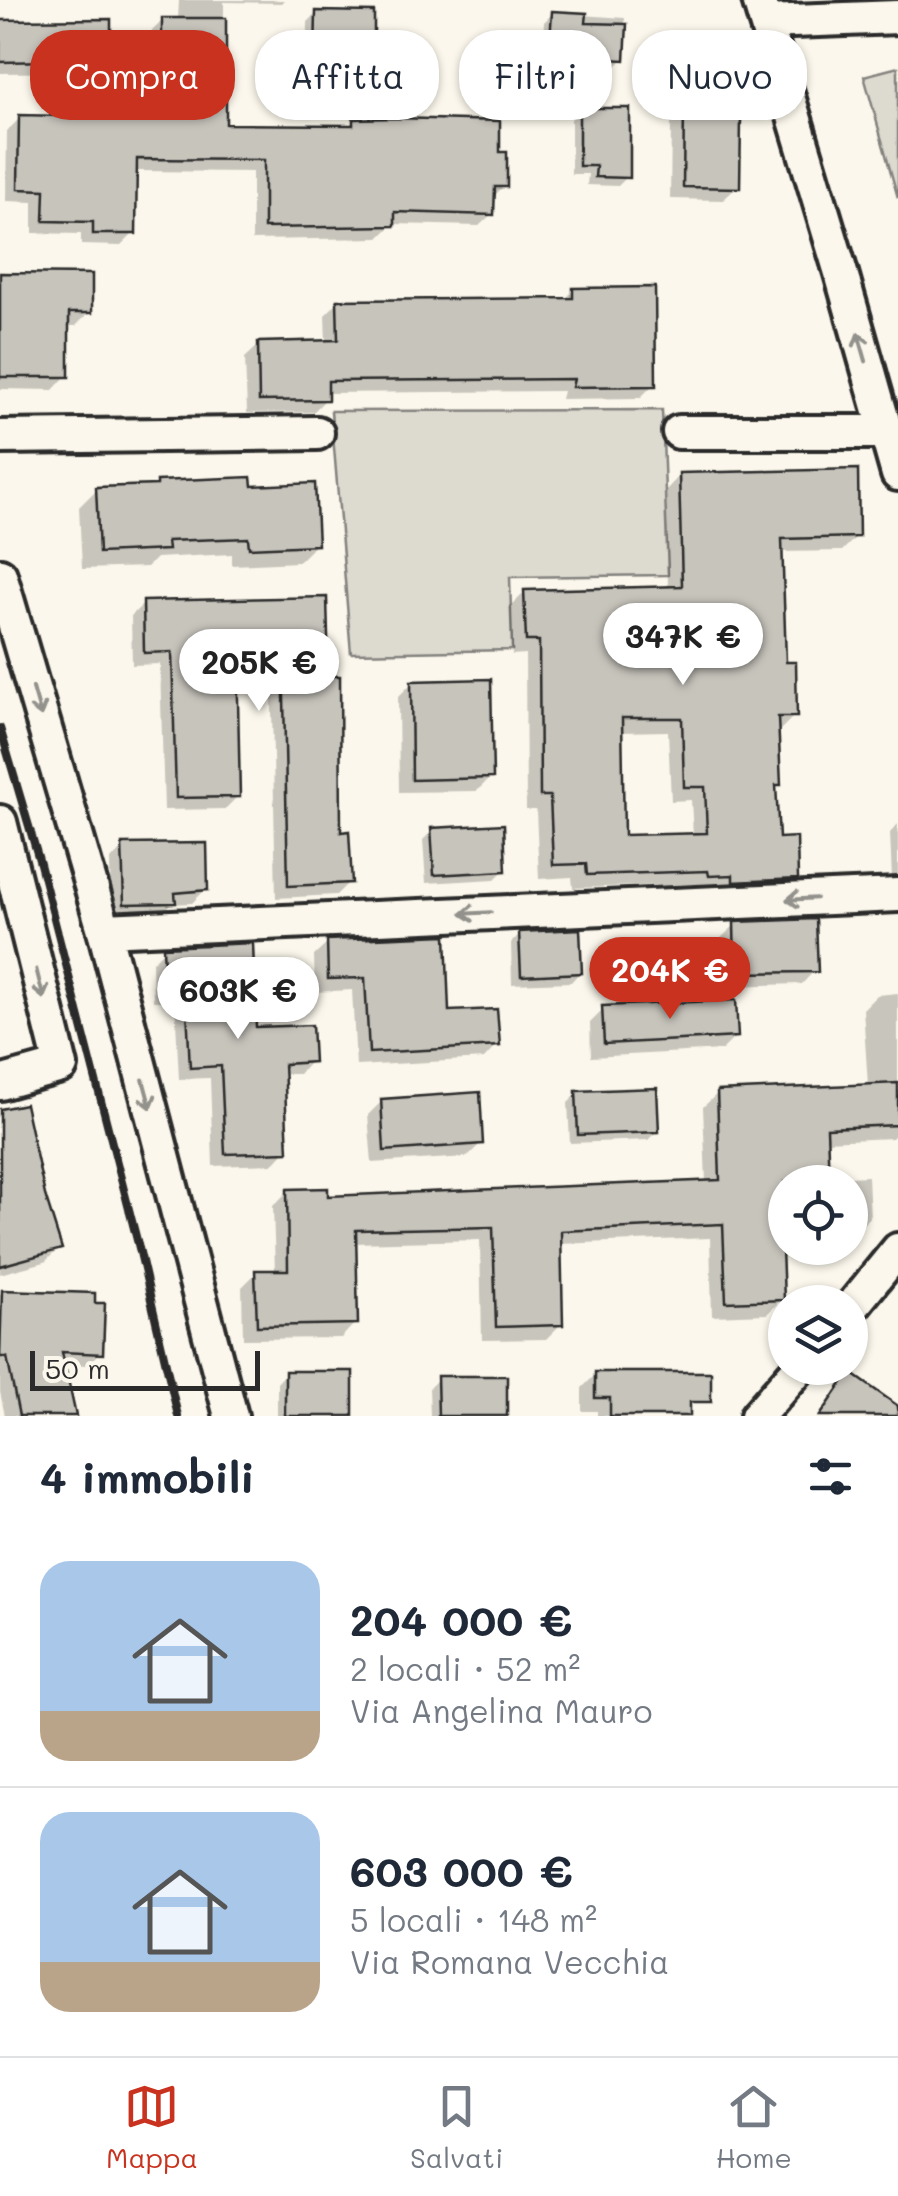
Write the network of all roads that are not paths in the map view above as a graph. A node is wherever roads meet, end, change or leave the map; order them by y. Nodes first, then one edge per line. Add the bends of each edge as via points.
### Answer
1 (762, 11) edge
2 (898, 17) edge
3 (679, 432) dead end
4 (886, 432) junction
5 (317, 434) dead end
6 (0, 437) edge
7 (898, 474) edge
8 (0, 574) edge
9 (0, 822) edge
10 (898, 895) edge
11 (104, 930) junction
12 (0, 1083) edge
13 (898, 1250) edge
14 (868, 1286) edge
15 (784, 1385) edge
16 (231, 1416) edge
17 (757, 1416) edge

1 - 2 street
4 -> 1 street
3 - 4 street
4 - 7 street
5 - 6 street
8 -> 11 street
9 -> 12 street via 61,1066
10 -> 11 street
11 -> 16 street
13 - 14 street
15 - 17 street

